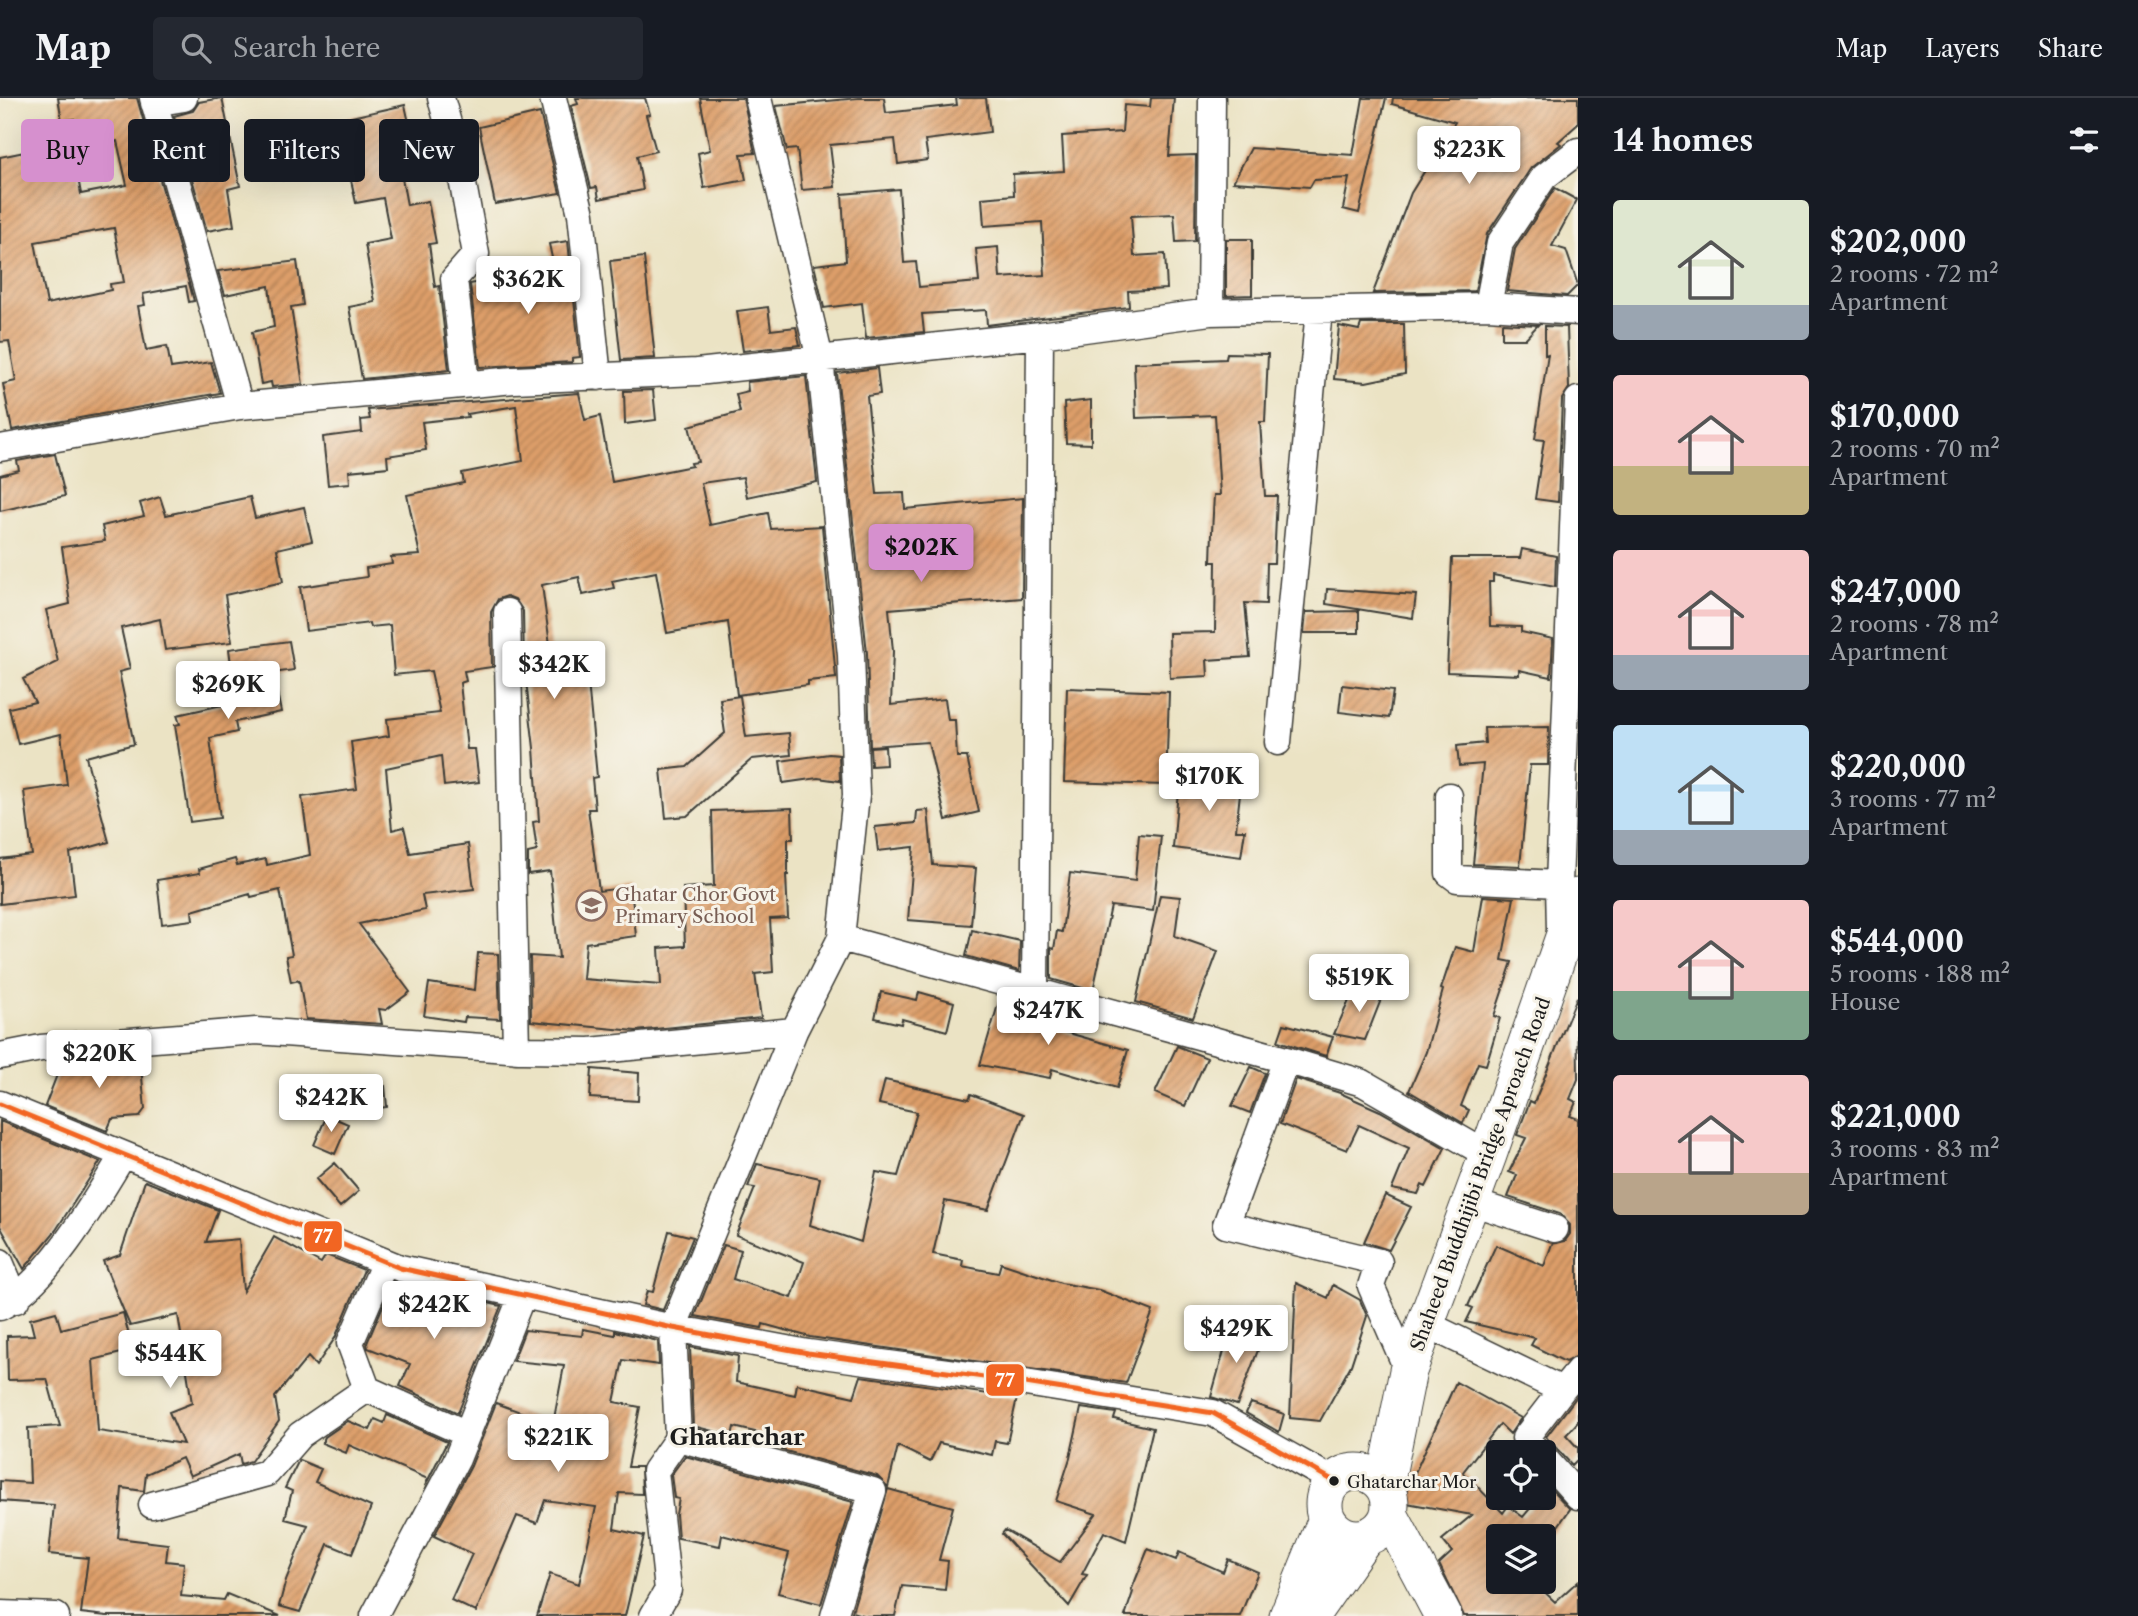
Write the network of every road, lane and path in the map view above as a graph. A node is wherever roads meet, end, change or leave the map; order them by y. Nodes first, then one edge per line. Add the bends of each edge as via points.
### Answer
1 (441, 98) edge
2 (553, 98) edge
3 (758, 98) edge
4 (1212, 98) edge
5 (170, 99) edge
6 (1578, 150) edge
7 (1488, 306) junction
8 (1319, 310) junction
9 (1210, 312) junction
10 (1578, 312) edge
11 (1040, 335) junction
12 (820, 359) junction
13 (598, 377) junction
14 (466, 383) junction
15 (1578, 400) edge
16 (240, 406) junction
17 (0, 448) edge
18 (1577, 457) edge
19 (507, 612) dead end
20 (1278, 742) dead end
21 (1449, 796) dead end
22 (1568, 890) edge
23 (841, 938) junction
24 (1569, 949) edge
25 (1035, 991) junction
26 (794, 1031) junction
27 (516, 1050) junction
28 (0, 1056) edge
29 (1286, 1060) junction
30 (0, 1104) edge
31 (123, 1155) junction
32 (1489, 1155) junction
33 (1471, 1202) junction
34 (1555, 1229) dead end
35 (0, 1262) edge
36 (385, 1262) junction
37 (522, 1296) junction
38 (8, 1303) edge
39 (1426, 1324) junction
40 (673, 1328) junction
41 (1408, 1371) junction
42 (1570, 1381) edge
43 (367, 1390) junction
44 (467, 1434) junction
45 (678, 1438) junction
46 (1527, 1440) edge
47 (1556, 1471) edge
48 (1340, 1477) junction
49 (1578, 1496) edge
50 (152, 1505) dead end
51 (1380, 1512) junction
52 (1327, 1519) junction
53 (0, 1615) edge
54 (55, 1616) edge
55 (374, 1616) edge
56 (653, 1616) edge
57 (834, 1616) edge
58 (1288, 1616) edge
59 (1310, 1616) edge
60 (1443, 1616) edge

1 - 14 street via 477,254 454,279
2 - 13 street via 581,215
3 - 12 street
4 - 9 street
5 - 16 street
6 - 7 street via 1544,177 1500,243
7 - 8 street
7 - 10 street
8 - 9 street
8 - 20 street
9 - 11 street
11 - 12 street
11 - 25 street
12 - 13 street
12 - 23 street via 851,655 856,795
13 - 14 street
14 - 16 street
15 - 18 street
16 - 17 street
18 - 22 street
19 - 27 street
21 - 22 street via 1449,873 1457,879
22 - 24 main road, Shaheed Buddhijibi Bridge Aproach Road
23 - 25 street
23 - 26 street
24 - 32 main road, Shaheed Buddhijibi Bridge Aproach Road
25 - 29 street
26 - 27 street via 590,1051
26 - 40 street
27 - 28 street via 256,1031 67,1045
29 - 32 street via 1363,1083
29 - 41 street via 1226,1225 1379,1262 1371,1286
30 - 31 street
31 - 36 street
31 - 38 street via 51,1260
32 - 33 main road, Shaheed Buddhijibi Bridge Aproach Road
33 - 34 street
33 - 39 main road, Shaheed Buddhijibi Bridge Aproach Road
35 - 38 street
36 - 37 street
36 - 43 street via 350,1343
37 - 40 street
37 - 44 street
39 - 41 main road, Shaheed Buddhijibi Bridge Aproach Road
39 - 42 street
40 - 45 street
40 - 48 street via 808,1353 1213,1413
41 - 48 main road, Shaheed Buddhijibi Bridge Aproach Road
41 - 51 main road, Shaheed Buddhijibi Bridge Aproach Road
42 - 46 street
43 - 44 street
43 - 50 street via 300,1435 267,1473
44 - 55 street
45 - 56 street via 654,1471 668,1590
45 - 57 street via 873,1491
47 - 49 street
48 - 51 main road via 1368,1473
48 - 52 main road via 1324,1499
51 - 52 main road via 1343,1535
51 - 59 main road, Shaheed Buddhijibi Bridge Aproach Road
51 - 60 main road
52 - 58 main road
53 - 54 street

